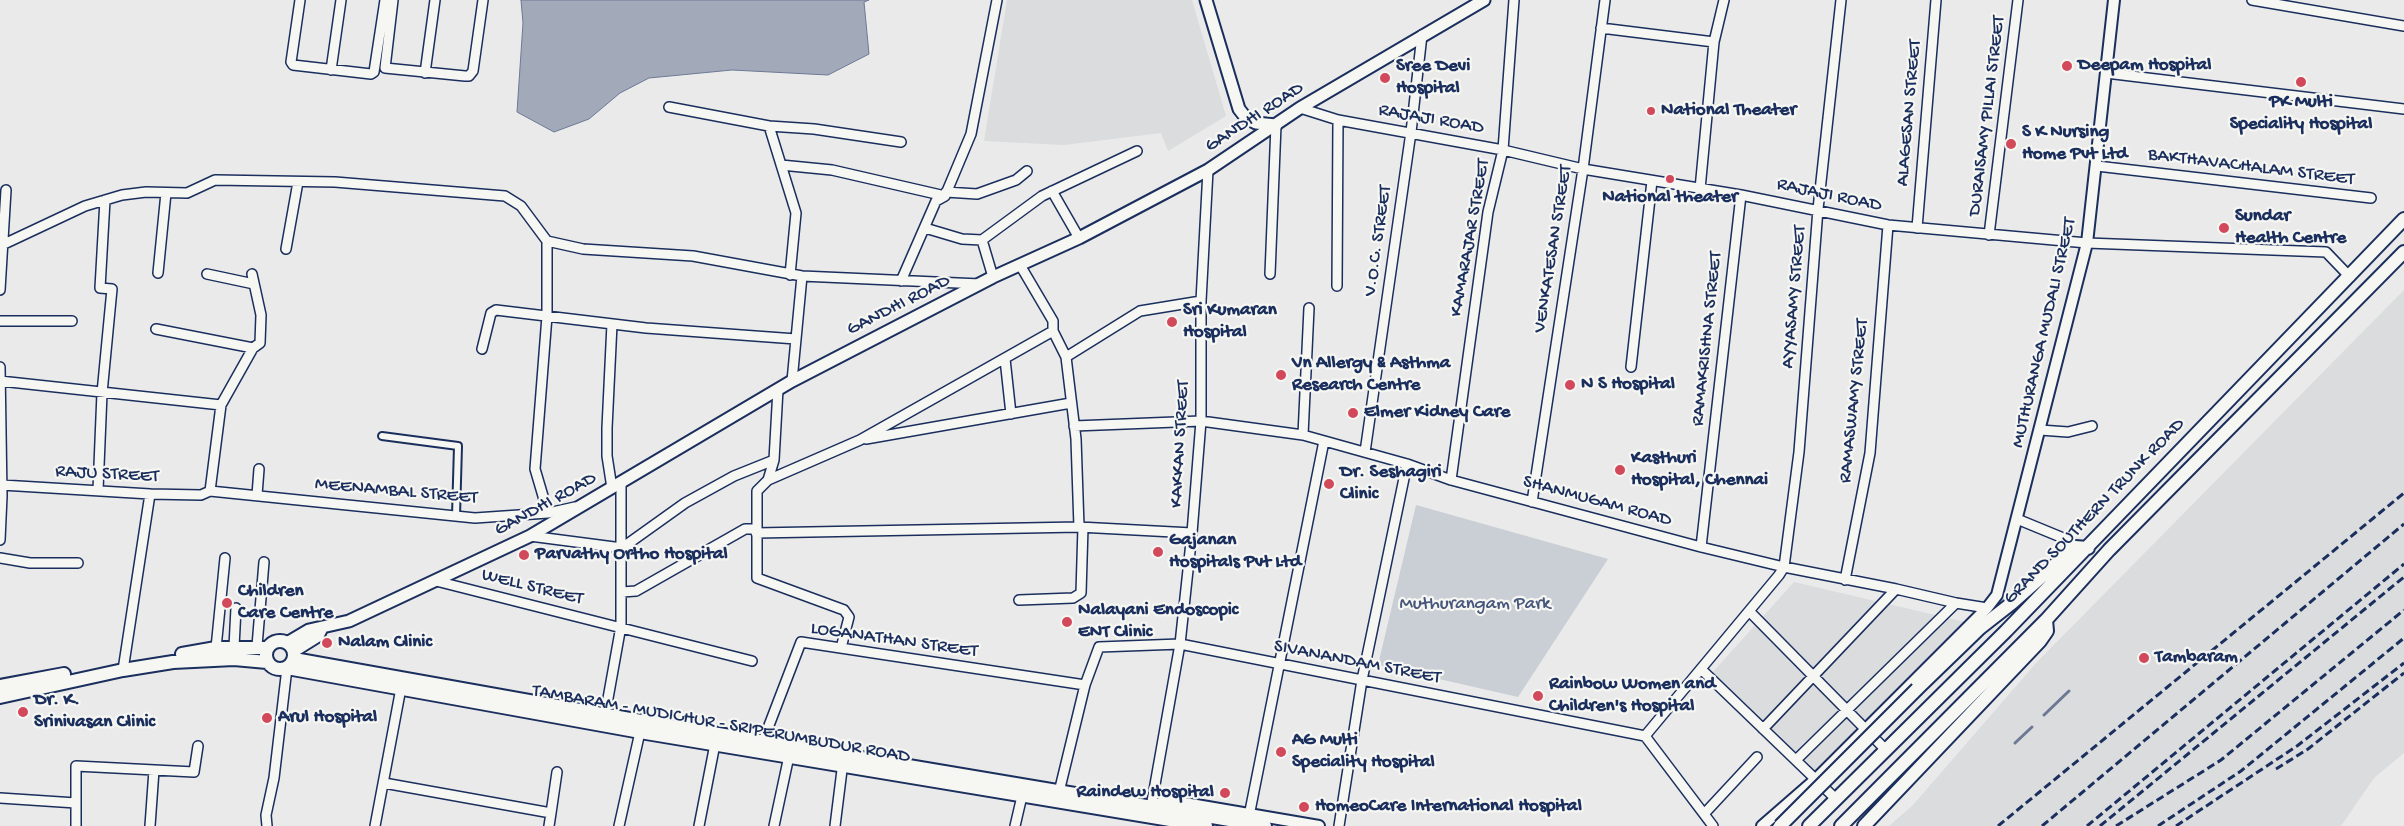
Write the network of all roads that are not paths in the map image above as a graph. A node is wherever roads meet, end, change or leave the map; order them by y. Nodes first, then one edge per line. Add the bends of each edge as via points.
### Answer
1 (300, 0) edge
2 (341, 0) edge
3 (385, 0) edge
4 (393, 0) edge
5 (435, 0) edge
6 (483, 0) edge
7 (996, 0) edge
8 (1206, 0) edge
9 (1484, 0) edge
10 (1514, 0) edge
11 (1605, 0) edge
12 (1724, 0) edge
13 (1841, 0) edge
14 (1936, 0) edge
15 (2018, 0) edge
16 (2114, 0) edge
17 (2252, 0) edge
18 (2404, 26) edge
19 (1601, 28) junction
20 (1422, 35) junction
21 (1714, 42) junction
22 (331, 70) junction
23 (425, 73) junction
24 (2106, 74) junction
25 (669, 107) dead end
26 (1300, 108) junction
27 (2404, 109) edge
28 (1338, 120) junction
29 (1276, 125) junction
30 (769, 126) junction
31 (1411, 132) junction
32 (900, 142) dead end
33 (1503, 150) junction
34 (1137, 151) dead end
35 (781, 165) junction
36 (2097, 166) junction
37 (1583, 169) junction
38 (1208, 170) junction
39 (1027, 172) dead end
40 (1652, 181) junction
41 (298, 182) junction
42 (1700, 189) junction
43 (6, 190) dead end
44 (1052, 191) junction
45 (166, 193) junction
46 (945, 194) junction
47 (1741, 195) junction
48 (2371, 198) dead end
49 (105, 200) junction
50 (1818, 209) junction
51 (2404, 220) edge
52 (1888, 225) junction
53 (925, 228) junction
54 (1917, 228) junction
55 (1989, 235) junction
56 (1079, 238) junction
57 (982, 240) junction
58 (547, 242) junction
59 (2087, 243) junction
60 (2, 245) junction
61 (286, 249) dead end
62 (2404, 252) edge
63 (1, 263) edge
64 (1020, 265) junction
65 (158, 273) dead end
66 (207, 274) dead end
67 (252, 274) dead end
68 (1270, 274) dead end
69 (790, 275) junction
70 (802, 276) junction
71 (2350, 276) junction
72 (993, 277) junction
73 (901, 281) junction
74 (254, 284) junction
75 (980, 284) junction
76 (1337, 286) dead end
77 (0, 290) edge
78 (1201, 301) junction
79 (1309, 308) dead end
80 (547, 316) junction
81 (0, 320) edge
82 (72, 321) dead end
83 (612, 324) junction
84 (156, 329) dead end
85 (1054, 331) junction
86 (796, 338) junction
87 (253, 348) junction
88 (482, 349) dead end
89 (1066, 357) junction
90 (1004, 359) junction
91 (0, 367) edge
92 (1631, 368) dead end
93 (0, 381) edge
94 (792, 381) junction
95 (778, 389) junction
96 (102, 393) junction
97 (1070, 403) junction
98 (221, 405) junction
99 (1011, 414) junction
100 (1201, 420) junction
101 (1074, 426) junction
102 (2092, 426) dead end
103 (2040, 430) junction
104 (1, 432) edge
105 (1303, 435) junction
106 (382, 436) dead end
107 (860, 440) junction
108 (1324, 441) junction
109 (1365, 452) junction
110 (774, 460) junction
111 (1407, 464) junction
112 (259, 469) dead end
113 (768, 480) junction
114 (1451, 480) junction
115 (2, 485) junction
116 (617, 486) junction
117 (98, 490) junction
118 (210, 490) junction
119 (150, 494) junction
120 (257, 495) junction
121 (1, 496) edge
122 (1532, 502) junction
123 (578, 507) junction
124 (548, 513) junction
125 (456, 516) junction
126 (2017, 519) junction
127 (1081, 527) junction
128 (756, 531) junction
129 (1192, 533) junction
130 (530, 536) junction
131 (0, 540) edge
132 (1701, 547) junction
133 (2081, 547) junction
134 (622, 548) junction
135 (0, 558) edge
136 (225, 558) dead end
137 (264, 562) dead end
138 (78, 563) dead end
139 (1784, 567) junction
140 (1845, 580) junction
141 (436, 581) junction
142 (1896, 588) junction
143 (622, 592) junction
144 (1019, 600) dead end
145 (1956, 604) junction
146 (236, 608) dead end
147 (1987, 608) junction
148 (1750, 611) junction
149 (2046, 620) junction
150 (621, 626) junction
151 (1180, 644) junction
152 (234, 647) junction
153 (262, 647) junction
154 (216, 648) junction
155 (841, 648) junction
156 (290, 655) junction
157 (752, 661) dead end
158 (268, 662) junction
159 (1280, 664) junction
160 (124, 667) junction
161 (1701, 669) junction
162 (1812, 676) junction
163 (1362, 680) junction
164 (1085, 685) junction
165 (0, 686) edge
166 (401, 688) junction
167 (0, 696) edge
168 (1846, 711) junction
169 (605, 715) junction
170 (1763, 729) junction
171 (1864, 729) junction
172 (640, 732) junction
173 (1645, 736) junction
174 (763, 741) junction
175 (716, 744) junction
176 (198, 746) dead end
177 (1886, 750) junction
178 (789, 756) junction
179 (1757, 757) dead end
180 (843, 760) junction
181 (1796, 760) junction
182 (154, 770) junction
183 (556, 772) dead end
184 (1816, 779) junction
185 (384, 783) junction
186 (1059, 792) junction
187 (1022, 796) junction
188 (0, 798) edge
189 (1836, 799) junction
190 (76, 803) junction
191 (551, 813) junction
192 (1157, 813) junction
193 (1704, 814) junction
194 (1249, 816) junction
195 (76, 826) edge
196 (150, 826) edge
197 (267, 826) edge
198 (375, 826) edge
199 (550, 826) edge
200 (619, 826) edge
201 (699, 826) edge
202 (774, 826) edge
203 (835, 826) edge
204 (1015, 826) edge
205 (1206, 826) edge
206 (1265, 826) edge
207 (1319, 826) edge
208 (1339, 826) edge
209 (1713, 826) edge
210 (1762, 826) edge
211 (1780, 826) edge
212 (1809, 826) edge
213 (1841, 826) edge
214 (1864, 826) edge

1 - 22 street via 291,62 296,66
2 - 22 street
3 - 22 street via 374,72
4 - 23 street via 385,68
5 - 23 street
6 - 23 street via 472,74
7 - 46 street via 971,134
8 - 29 main road via 1239,109 1256,123
9 - 20 main road, GANDHI ROAD
10 - 33 street, KAMARAJAR STREET
11 - 19 street, VENKATESAN STREET
12 - 21 street
13 - 50 street, AYYASAMY STREET
14 - 54 street, ALAGESAN STREET
15 - 55 street, DURAISAMY PILLAI STREET
16 - 24 street, MUTHURANGA MUDALI STREET
17 - 18 street
19 - 21 street
19 - 37 street, VENKATESAN STREET
20 - 26 main road, GANDHI ROAD
20 - 31 street, V.O.C. STREET
21 - 42 street
24 - 27 street
24 - 36 street, MUTHURANGA MUDALI STREET
25 - 30 street
26 - 28 street, RAJAJI ROAD
26 - 29 main road, GANDHI ROAD
28 - 31 street, RAJAJI ROAD
28 - 76 street
29 - 38 main road, GANDHI ROAD
29 - 68 street
30 - 32 street
30 - 35 street
31 - 33 street, RAJAJI ROAD
31 - 109 street, V.O.C. STREET
33 - 37 street, RAJAJI ROAD
33 - 114 street, KAMARAJAR STREET via 1488,212
34 - 44 street
35 - 46 street via 832,170
35 - 69 street via 796,212
36 - 48 street, BAKTHAVACHALAM STREET
36 - 59 street, MUTHURANGA MUDALI STREET
37 - 40 street, RAJAJI ROAD
37 - 122 street, VENKATESAN STREET
38 - 56 main road, GANDHI ROAD
38 - 78 street, KAKKAN STREET
39 - 46 street via 1016,180 977,194
40 - 42 street, RAJAJI ROAD
40 - 92 street
41 - 45 street via 216,180 187,193
41 - 58 street via 505,196 521,206
41 - 61 street
42 - 47 street, RAJAJI ROAD
43 - 60 street
44 - 56 street
44 - 57 street
45 - 49 street via 134,193
45 - 65 street
46 - 53 street via 936,201
47 - 50 street, RAJAJI ROAD
47 - 132 street, RAMAKRISHNA STREET
49 - 60 street
49 - 96 street via 100,288 112,289
50 - 52 street, RAJAJI ROAD
50 - 139 street, AYYASAMY STREET via 1798,452
51 - 71 main road, GRAND SOUTHERN TRUNK ROAD
52 - 54 street, RAJAJI ROAD
52 - 140 street, RAMASWAMY STREET via 1870,453
53 - 57 street via 962,239
53 - 73 street
54 - 55 street, RAJAJI ROAD
55 - 59 street, RAJAJI ROAD
56 - 64 main road, GANDHI ROAD
57 - 72 street
58 - 69 street via 583,249 693,256
58 - 80 street
59 - 71 street, RAJAJI ROAD via 2326,252
59 - 103 street, MUTHURANGA MUDALI STREET
60 - 63 street
62 - 149 main road, GRAND SOUTHERN TRUNK ROAD via 2110,550
63 - 77 street
64 - 72 main road, GANDHI ROAD
64 - 85 street via 1054,321
66 - 74 street
67 - 74 street
69 - 70 street
70 - 73 street
70 - 86 street
71 - 133 main road, GRAND SOUTHERN TRUNK ROAD
72 - 75 main road, GANDHI ROAD
73 - 75 street
74 - 87 street via 261,315 260,343
75 - 94 main road, GANDHI ROAD
78 - 89 street via 1140,311
78 - 100 street, KAKKAN STREET
79 - 105 street
80 - 83 street
80 - 88 street via 493,311
80 - 124 street via 535,469
81 - 82 street
83 - 86 street
83 - 116 street via 607,428 608,456
84 - 87 street
85 - 89 street
85 - 90 street
86 - 94 street
87 - 98 street
89 - 97 street
90 - 99 street
90 - 107 street
91 - 93 street
93 - 96 street
93 - 104 street
94 - 95 main road, GANDHI ROAD
95 - 110 street
95 - 116 main road, GANDHI ROAD
96 - 98 street
96 - 117 street
97 - 99 street
97 - 101 street
98 - 118 street
99 - 107 street
100 - 101 street, SHANMUGAM ROAD
100 - 105 street, SHANMUGAM ROAD
100 - 129 street, KAKKAN STREET
101 - 127 street
102 - 103 street via 2068,432
103 - 126 street, MUTHURANGA MUDALI STREET
104 - 115 street
105 - 108 street, SHANMUGAM ROAD
106 - 125 street via 458,446
107 - 113 street
108 - 109 street, SHANMUGAM ROAD
108 - 159 street
109 - 111 street, SHANMUGAM ROAD
110 - 113 street
110 - 134 street via 734,476 685,503
111 - 114 street, SHANMUGAM ROAD
111 - 163 street
112 - 120 street
113 - 128 street via 757,491
114 - 122 street, SHANMUGAM ROAD
115 - 117 street, RAJU STREET
115 - 121 street
116 - 123 main road, GANDHI ROAD
116 - 134 street
117 - 119 street, RAJU STREET
118 - 119 street, RAJU STREET via 200,495
118 - 120 street, MEENAMBAL STREET
119 - 160 street
120 - 125 street, MEENAMBAL STREET
121 - 131 street
122 - 132 street, SHANMUGAM ROAD
123 - 124 street, MEENAMBAL STREET
123 - 130 main road, GANDHI ROAD
124 - 125 street, MEENAMBAL STREET via 474,518
126 - 133 street
126 - 147 street, MUTHURANGA MUDALI STREET via 1997,595
127 - 128 street
127 - 129 street
127 - 144 street via 1081,593 1073,598
128 - 143 street via 745,530 636,591
128 - 155 street via 757,578 844,610 849,617
129 - 151 street, KAKKAN STREET
130 - 134 street
130 - 141 main road, GANDHI ROAD
132 - 139 street, SHANMUGAM ROAD
133 - 177 main road, GRAND SOUTHERN TRUNK ROAD
133 - 211 main road, bridge via 1980,628
134 - 143 street
135 - 138 street via 30,563
136 - 154 street
137 - 153 street
139 - 140 street, SHANMUGAM ROAD
139 - 148 street
140 - 142 street, SHANMUGAM ROAD
141 - 150 street, WELL STREET
141 - 156 main road, GANDHI ROAD via 349,621 309,630
142 - 145 street, SHANMUGAM ROAD
142 - 162 street
143 - 150 street
145 - 147 street, SHANMUGAM ROAD
145 - 168 street
146 - 152 street
147 - 171 street, MUTHURANGA MUDALI STREET
148 - 161 street
148 - 162 street
149 - 213 main road, GRAND SOUTHERN TRUNK ROAD
149 - 214 main road via 2047,631 2040,641
150 - 157 street, WELL STREET
150 - 169 street
151 - 159 street, SIVANANDAM STREET
151 - 164 street, SIVANANDAM STREET via 1099,647
151 - 192 street, KAKKAN STREET
152 - 153 main road
152 - 154 main road
153 - 156 main road via 277,641
153 - 158 main road
154 - 160 main road
155 - 164 street, LOGANATHAN STREET
155 - 174 street, LOGANATHAN STREET via 801,642
156 - 158 main road via 274,668
156 - 166 main road, TAMBARAM - MUDICHUR - SRIPERUMBUDUR ROAD
156 - 169 main road, TAMBARAM - MUDICHUR - SRIPERUMBUDUR ROAD
156 - 197 street via 274,778 266,814
158 - 160 main road via 204,660
159 - 163 street, SIVANANDAM STREET
159 - 194 street
160 - 165 main road
160 - 167 main road
161 - 170 street
161 - 173 street
162 - 168 street
162 - 170 street
163 - 173 street, SIVANANDAM STREET
163 - 208 street
164 - 186 street, SIVANANDAM STREET
166 - 172 main road, TAMBARAM - MUDICHUR - SRIPERUMBUDUR ROAD
166 - 185 street
168 - 171 street
168 - 181 street
169 - 174 main road, TAMBARAM - MUDICHUR - SRIPERUMBUDUR ROAD
170 - 181 street
171 - 177 street
171 - 184 street, MUTHURANGA MUDALI STREET
172 - 175 main road, TAMBARAM - MUDICHUR - SRIPERUMBUDUR ROAD
172 - 200 street
173 - 193 street
174 - 180 main road, TAMBARAM - MUDICHUR - SRIPERUMBUDUR ROAD
175 - 178 main road, TAMBARAM - MUDICHUR - SRIPERUMBUDUR ROAD
175 - 201 street
176 - 182 street via 194,772
177 - 189 main road, GRAND SOUTHERN TRUNK ROAD
178 - 180 main road, TAMBARAM - MUDICHUR - SRIPERUMBUDUR ROAD
178 - 202 street
179 - 193 street
180 - 186 main road, TAMBARAM - MUDICHUR - SRIPERUMBUDUR ROAD
180 - 187 main road, TAMBARAM - MUDICHUR - SRIPERUMBUDUR ROAD
180 - 203 street
181 - 184 street
182 - 190 street via 76,766
182 - 196 street
183 - 191 street
184 - 189 street
184 - 210 street, MUTHURANGA MUDALI STREET
185 - 191 street
185 - 198 street
186 - 192 main road, TAMBARAM - MUDICHUR - SRIPERUMBUDUR ROAD
187 - 192 main road, TAMBARAM - MUDICHUR - SRIPERUMBUDUR ROAD
187 - 204 street
188 - 190 street
189 - 212 main road, GRAND SOUTHERN TRUNK ROAD
190 - 195 street
191 - 199 street
192 - 194 street via 1167,800
192 - 205 main road
192 - 206 main road
193 - 209 street
194 - 207 street

